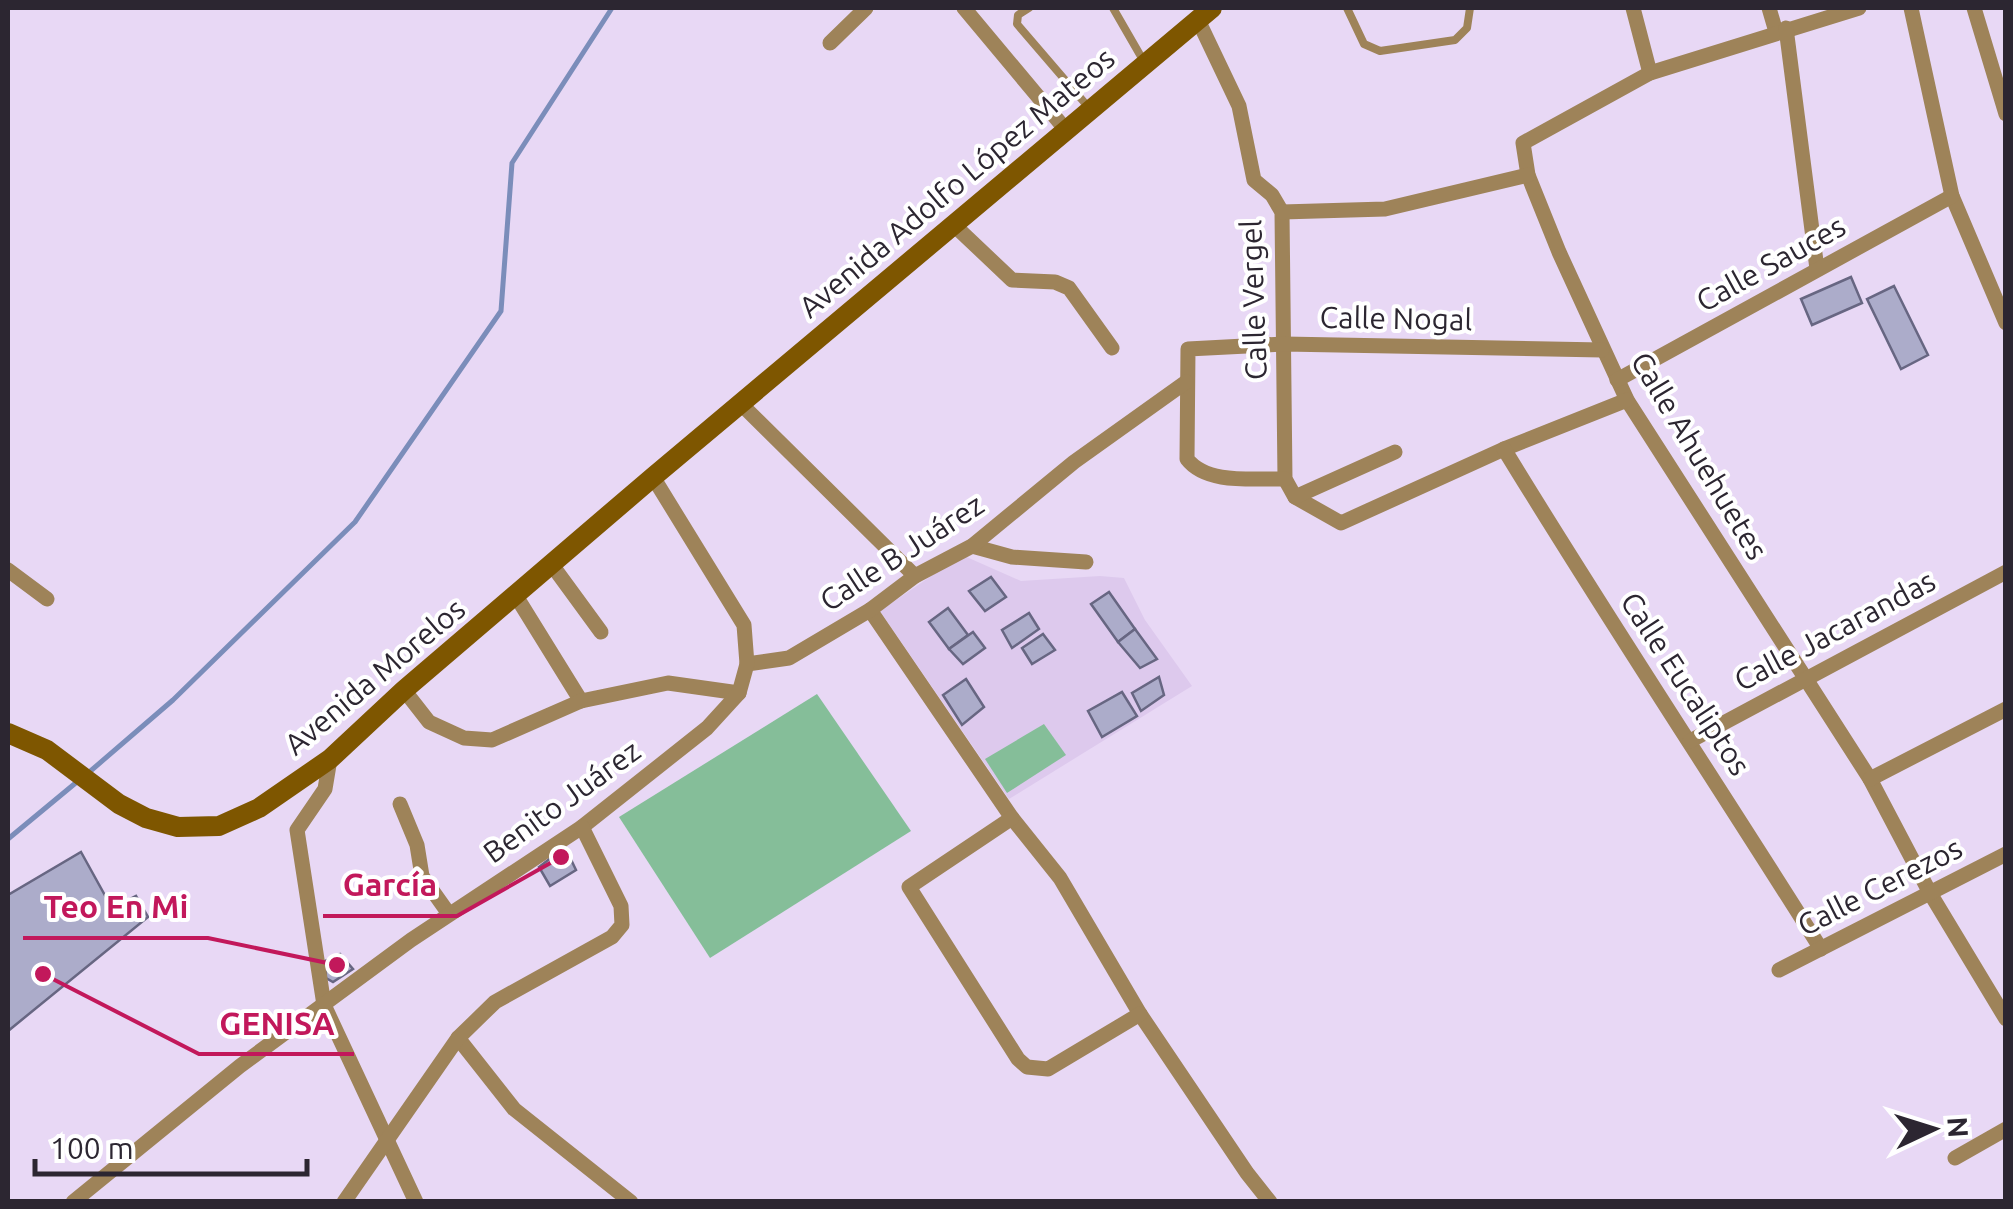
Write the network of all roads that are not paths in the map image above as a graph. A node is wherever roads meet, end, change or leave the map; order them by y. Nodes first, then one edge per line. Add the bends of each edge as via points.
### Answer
1 (866, 8) edge
2 (964, 8) edge
3 (1029, 8) edge
4 (1113, 8) edge
5 (1347, 8) edge
6 (1470, 8) edge
7 (1633, 8) edge
8 (1769, 8) edge
9 (1859, 8) edge
10 (1911, 8) edge
11 (1974, 8) edge
12 (1206, 14) edge
13 (1781, 30) junction
14 (830, 43) dead end
15 (1146, 63) junction
16 (1650, 73) junction
17 (1090, 108) junction
18 (2006, 114) edge
19 (1066, 130) junction
20 (1528, 175) junction
21 (1952, 196) junction
22 (1282, 212) junction
23 (955, 226) junction
24 (1817, 269) junction
25 (2006, 322) edge
26 (1284, 344) junction
27 (1112, 348) dead end
28 (1602, 350) junction
29 (1618, 380) junction
30 (1186, 382) junction
31 (1627, 400) junction
32 (742, 406) junction
33 (1504, 449) junction
34 (1395, 452) dead end
35 (653, 477) junction
36 (1285, 479) junction
37 (1295, 497) junction
38 (972, 546) junction
39 (1086, 562) dead end
40 (552, 565) junction
41 (8, 570) edge
42 (2006, 572) edge
43 (915, 576) junction
44 (516, 596) junction
45 (48, 598) dead end
46 (870, 610) junction
47 (601, 632) dead end
48 (747, 664) junction
49 (1804, 678) junction
50 (404, 690) junction
51 (739, 693) junction
52 (582, 700) junction
53 (2006, 710) edge
54 (8, 732) edge
55 (1690, 740) junction
56 (330, 759) junction
57 (1870, 780) junction
58 (400, 804) dead end
59 (1012, 818) junction
60 (582, 826) junction
61 (2006, 854) edge
62 (1930, 893) junction
63 (450, 914) junction
64 (1821, 949) junction
65 (1780, 970) dead end
66 (324, 1005) junction
67 (1140, 1014) junction
68 (2006, 1019) edge
69 (458, 1038) junction
70 (2006, 1130) edge
71 (389, 1140) junction
72 (1956, 1158) dead end
73 (73, 1202) edge
74 (344, 1202) edge
75 (416, 1202) edge
76 (631, 1202) edge
77 (1270, 1202) edge

1 - 14 street
2 - 19 street
3 - 17 lane via 1017,24
4 - 15 lane
5 - 6 lane via 1364,44 1380,51 1455,40 1467,28
7 - 16 street
8 - 13 street
9 - 13 street
10 - 21 street
11 - 18 street
12 - 15 main road, Avenida Adolfo López Mateos
12 - 22 street, Calle Vergel via 1238,106 1254,180
13 - 16 street
13 - 24 street
15 - 17 main road, Avenida Adolfo López Mateos
16 - 20 street, Calle Ahuehuetes via 1523,143
17 - 19 main road, Avenida Adolfo López Mateos
19 - 23 main road, Avenida Adolfo López Mateos
20 - 22 street via 1384,209
20 - 28 street, Calle Ahuehuetes
21 - 24 street, Calle Sauces
21 - 25 street
22 - 26 street, Calle Vergel
23 - 27 street via 1012,280 1069,288
23 - 32 main road, Avenida Adolfo López Mateos
24 - 29 street, Calle Sauces
26 - 28 street, Calle Nogal
26 - 30 street, Calle Nogal via 1188,349
26 - 36 street, Calle Vergel
28 - 29 street, Calle Ahuehuetes
29 - 31 street, Calle Ahuehuetes
30 - 36 street via 1187,459 1196,470
30 - 38 street, Calle B Juárez
31 - 33 street
31 - 49 street, Calle Ahuehuetes
32 - 35 main road, Avenida Morelos
32 - 43 street
33 - 37 street via 1341,523
33 - 55 street, Calle Eucaliptos
34 - 37 street
35 - 40 main road, Avenida Morelos
35 - 48 street, Benito Juárez via 744,625
36 - 37 street
38 - 39 street via 1012,557
38 - 43 street, Calle B Juárez
40 - 44 main road, Avenida Morelos
40 - 47 street
41 - 45 street
42 - 49 street, Calle Jacarandas
43 - 46 street, Calle B Juárez
44 - 50 main road, Avenida Morelos
44 - 52 street
46 - 48 street, Calle B Juárez via 789,658
46 - 59 street
48 - 51 street, Benito Juárez
49 - 55 street, Calle Jacarandas
49 - 57 street, Calle Ahuehuetes
50 - 52 street via 429,722 464,738 492,740
50 - 56 main road, Avenida Morelos
51 - 52 street via 668,684
51 - 60 street, Benito Juárez via 707,728
53 - 57 street
54 - 56 main road, Avenida Morelos via 48,750 119,804 178,828 219,826 259,808
55 - 64 street, Calle Eucaliptos
56 - 66 street via 325,789 297,830
57 - 62 street, Calle Ahuehuetes
58 - 63 street via 422,876
59 - 67 street via 1060,878
59 - 67 street via 909,887 1018,1059 1048,1069
60 - 63 street, Benito Juárez
60 - 69 street via 621,906 622,925 612,937 495,1002
61 - 62 street, Calle Cerezos
62 - 64 street, Calle Cerezos
62 - 68 street, Calle Ahuehuetes
63 - 66 street, Benito Juárez
64 - 65 street, Calle Cerezos
66 - 71 street
66 - 73 street, Benito Juárez
67 - 77 street
69 - 71 street
69 - 76 street via 514,1108
70 - 72 street
71 - 74 street
71 - 75 street

